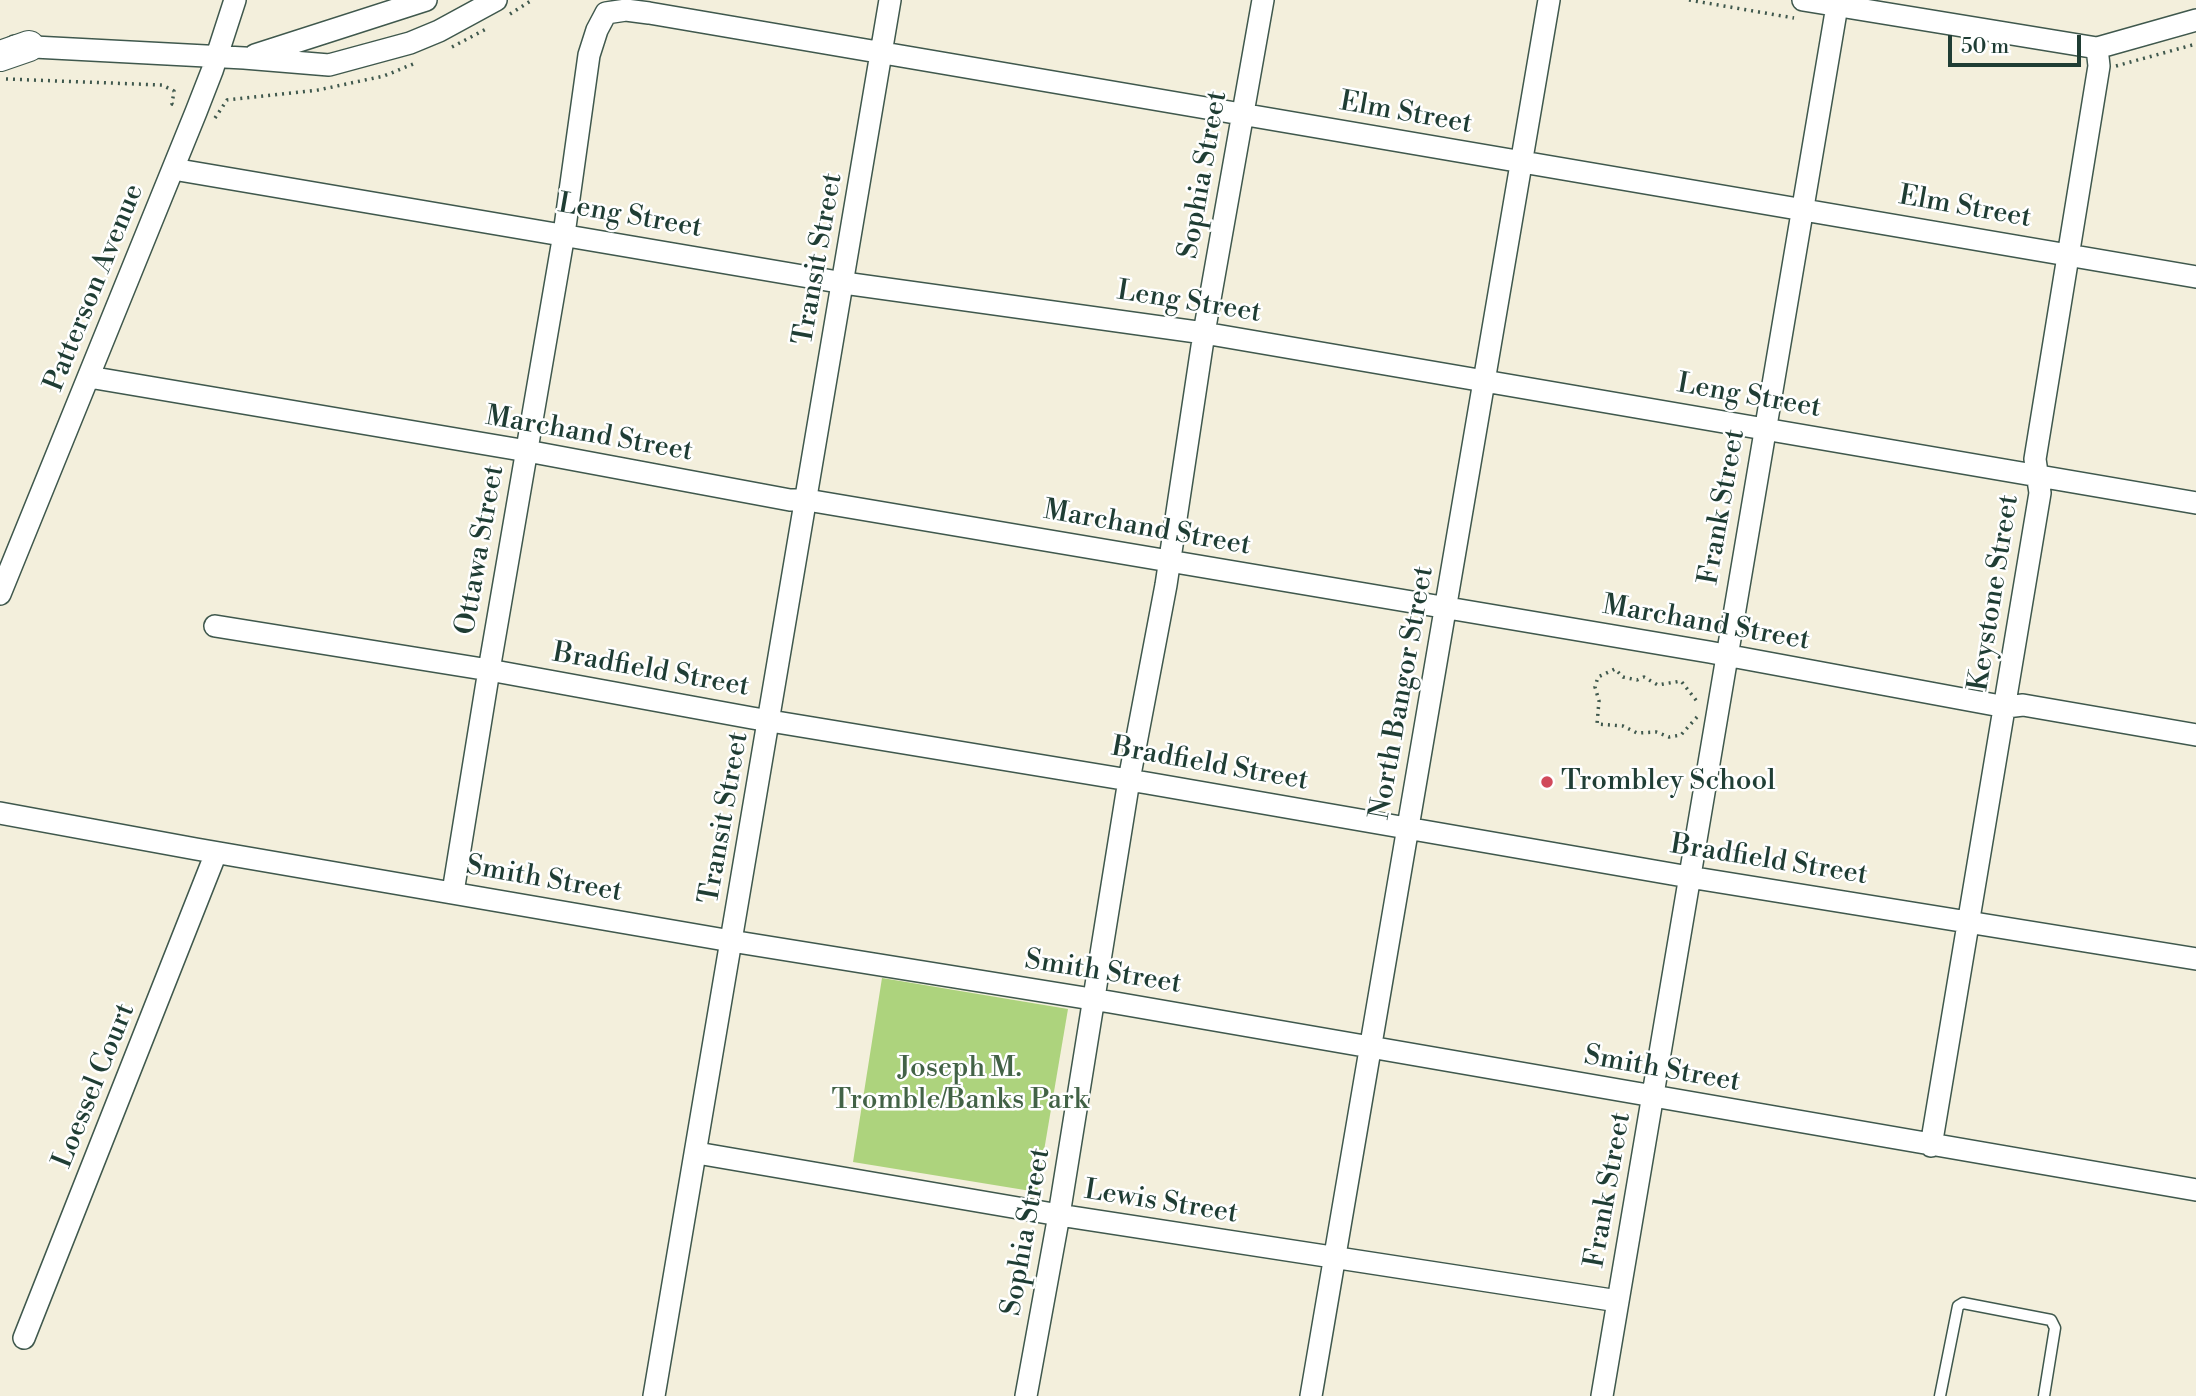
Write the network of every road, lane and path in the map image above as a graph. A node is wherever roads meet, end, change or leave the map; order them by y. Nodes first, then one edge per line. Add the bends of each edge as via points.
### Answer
1 (235, 0) edge
2 (426, 0) edge
3 (496, 0) edge
4 (890, 0) edge
5 (1263, 0) edge
6 (1549, 0) edge
7 (1802, 0) edge
8 (1837, 3) edge
9 (606, 13) joint
10 (2196, 19) edge
11 (14, 46) edge
12 (2097, 48) junction
13 (883, 53) junction
14 (0, 57) edge
15 (217, 57) junction
16 (244, 58) junction
17 (1243, 116) junction
18 (1522, 163) junction
19 (173, 169) junction
20 (1803, 208) junction
21 (564, 234) junction
22 (2067, 254) junction
23 (2196, 277) edge
24 (844, 283) junction
25 (1204, 333) junction
26 (89, 377) junction
27 (1485, 379) junction
28 (1765, 428) junction
29 (527, 452) junction
30 (2038, 474) junction
31 (807, 500) junction
32 (2196, 503) edge
33 (1169, 561) junction
34 (0, 594) edge
35 (1447, 608) junction
36 (215, 625) dead end
37 (1726, 656) junction
38 (489, 670) junction
39 (1699, 704) dead end
40 (2006, 707) junction
41 (1697, 717) dead end
42 (770, 721) junction
43 (2196, 735) edge
44 (1129, 780) junction
45 (0, 813) edge
46 (1409, 827) junction
47 (216, 853) junction
48 (1689, 877) junction
49 (453, 892) junction
50 (1970, 922) junction
51 (732, 941) junction
52 (2196, 959) edge
53 (1093, 1000) junction
54 (1370, 1048) junction
55 (1654, 1096) junction
56 (1931, 1146) junction
57 (697, 1153) junction
58 (2196, 1190) edge
59 (1059, 1215) junction
60 (1335, 1258) junction
61 (1618, 1301) junction
62 (24, 1338) dead end
63 (654, 1396) edge
64 (1026, 1396) edge
65 (1311, 1396) edge
66 (1602, 1396) edge
67 (1940, 1396) edge
68 (2044, 1396) edge

1 - 15 street, Patterson Avenue
2 - 16 street
3 - 16 street via 410,43 329,65
4 - 13 street, Transit Street
5 - 17 street, Sophia Street
6 - 18 street, North Bangor Street
7 - 8 street
8 - 12 street
8 - 20 street, Frank Street
9 - 13 street, Elm Street via 649,13
9 - 21 street, Ottawa Street via 589,55
10 - 12 street
11 - 14 main road
11 - 15 street
12 - 22 street, Keystone Street via 2099,66
13 - 17 street, Elm Street
13 - 24 street, Transit Street
15 - 16 street
15 - 19 street, Patterson Avenue
17 - 18 street, Elm Street
17 - 25 street, Sophia Street
18 - 20 street, Elm Street
18 - 27 street, North Bangor Street
19 - 21 street, Leng Street
19 - 26 street, Patterson Avenue
20 - 22 street, Elm Street
20 - 28 street, Frank Street
21 - 24 street, Leng Street
21 - 29 street, Ottawa Street
22 - 23 street, Elm Street
22 - 30 street, Keystone Street via 2035,459
24 - 25 street, Leng Street
24 - 31 street, Transit Street
25 - 27 street, Leng Street
25 - 33 street, Sophia Street
26 - 29 street, Marchand Street
26 - 34 street, Patterson Avenue
27 - 28 street, Leng Street
27 - 35 street, North Bangor Street
28 - 30 street, Leng Street
28 - 37 street, Frank Street
29 - 31 street, Marchand Street
29 - 38 street, Ottawa Street
30 - 32 street, Leng Street
30 - 40 street, Keystone Street via 2040,493
31 - 33 street, Marchand Street
31 - 42 street, Transit Street
33 - 35 street, Marchand Street
33 - 44 street, Sophia Street
35 - 37 street, Marchand Street
35 - 46 street, North Bangor Street
36 - 38 street, Bradfield Street
37 - 40 street, Marchand Street
37 - 48 street, Frank Street
38 - 42 street, Bradfield Street
38 - 49 street, Ottawa Street
39 - 41 path via 1681,681 1658,685 1644,677 1623,677 1615,669 1598,677 1595,687 1597,724 1669,737 1681,735
40 - 43 street, Marchand Street via 2023,705
40 - 50 street, Keystone Street
42 - 44 street, Bradfield Street
42 - 51 street, Transit Street
44 - 46 street, Bradfield Street
44 - 53 street, Sophia Street
45 - 47 street, Smith Street
46 - 48 street, Bradfield Street
46 - 54 street, North Bangor Street
47 - 49 street, Smith Street
47 - 62 street, Loessel Court
48 - 50 street, Bradfield Street
48 - 55 street, Frank Street
49 - 51 street, Smith Street
50 - 52 street, Bradfield Street
50 - 56 street, Keystone Street
51 - 53 street, Smith Street
51 - 57 street, Transit Street
53 - 54 street, Smith Street
53 - 59 street, Sophia Street
54 - 55 street, Smith Street
54 - 60 street, North Bangor Street
55 - 56 street, Smith Street
55 - 61 street, Frank Street
56 - 58 street, Smith Street
57 - 59 street, Lewis Street
57 - 63 street, Transit Street
59 - 60 street, Lewis Street
59 - 64 street, Sophia Street
60 - 61 street, Lewis Street
60 - 65 street, North Bangor Street
61 - 66 street, Frank Street
67 - 68 lane via 1959,1303 2051,1320 2056,1328

